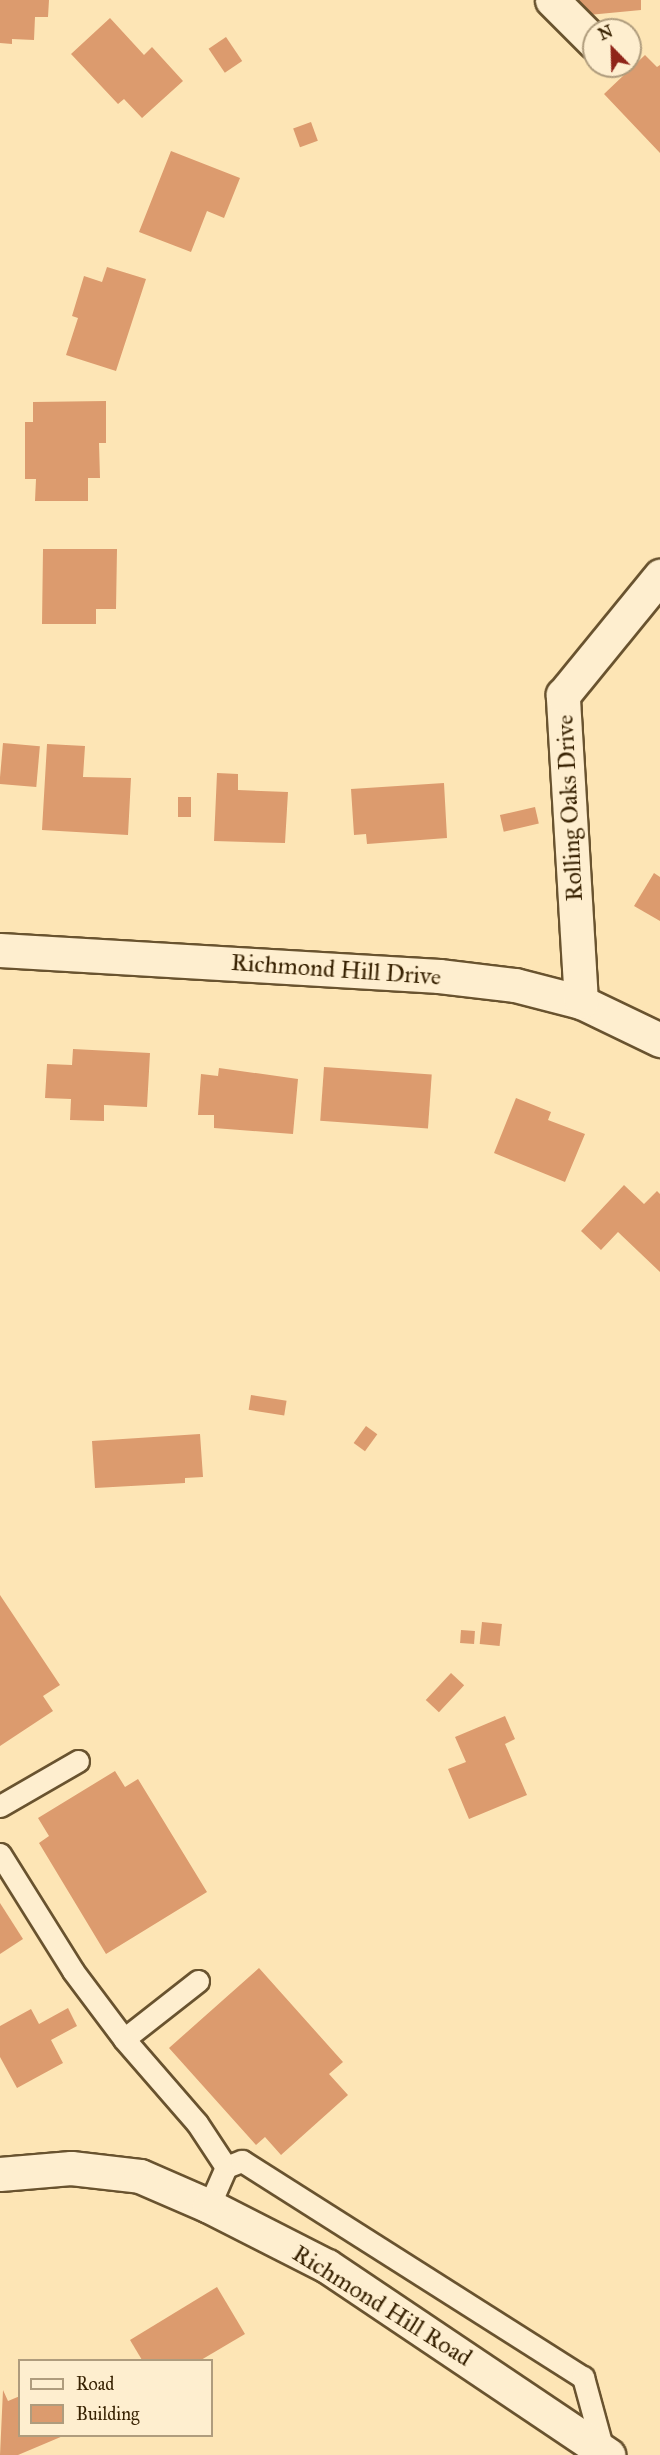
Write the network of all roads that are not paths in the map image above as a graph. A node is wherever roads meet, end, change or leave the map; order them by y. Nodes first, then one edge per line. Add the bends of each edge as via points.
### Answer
1 (552, 0) edge
2 (582, 30) edge
3 (660, 576) edge
4 (0, 950) edge
5 (581, 1002) junction
6 (660, 1041) edge
7 (78, 1761) dead end
8 (0, 1806) edge
9 (0, 1854) edge
10 (198, 1981) dead end
11 (124, 2039) junction
12 (226, 2167) junction
13 (0, 2174) edge
14 (209, 2206) junction
15 (606, 2453) edge

1 - 2 street
3 - 5 street, Rolling Oaks Drive via 563,694
4 - 5 street, Richmond Hill Drive via 439,976 515,985
5 - 6 street, Richmond Hill Drive
7 - 8 lane
9 - 11 lane via 73,1971
10 - 11 lane
11 - 12 lane via 197,2123
12 - 14 lane
12 - 15 lane via 242,2161 583,2377
13 - 14 street, Richmond Hill Road via 71,2168 140,2176
14 - 15 street, Richmond Hill Road via 327,2266

